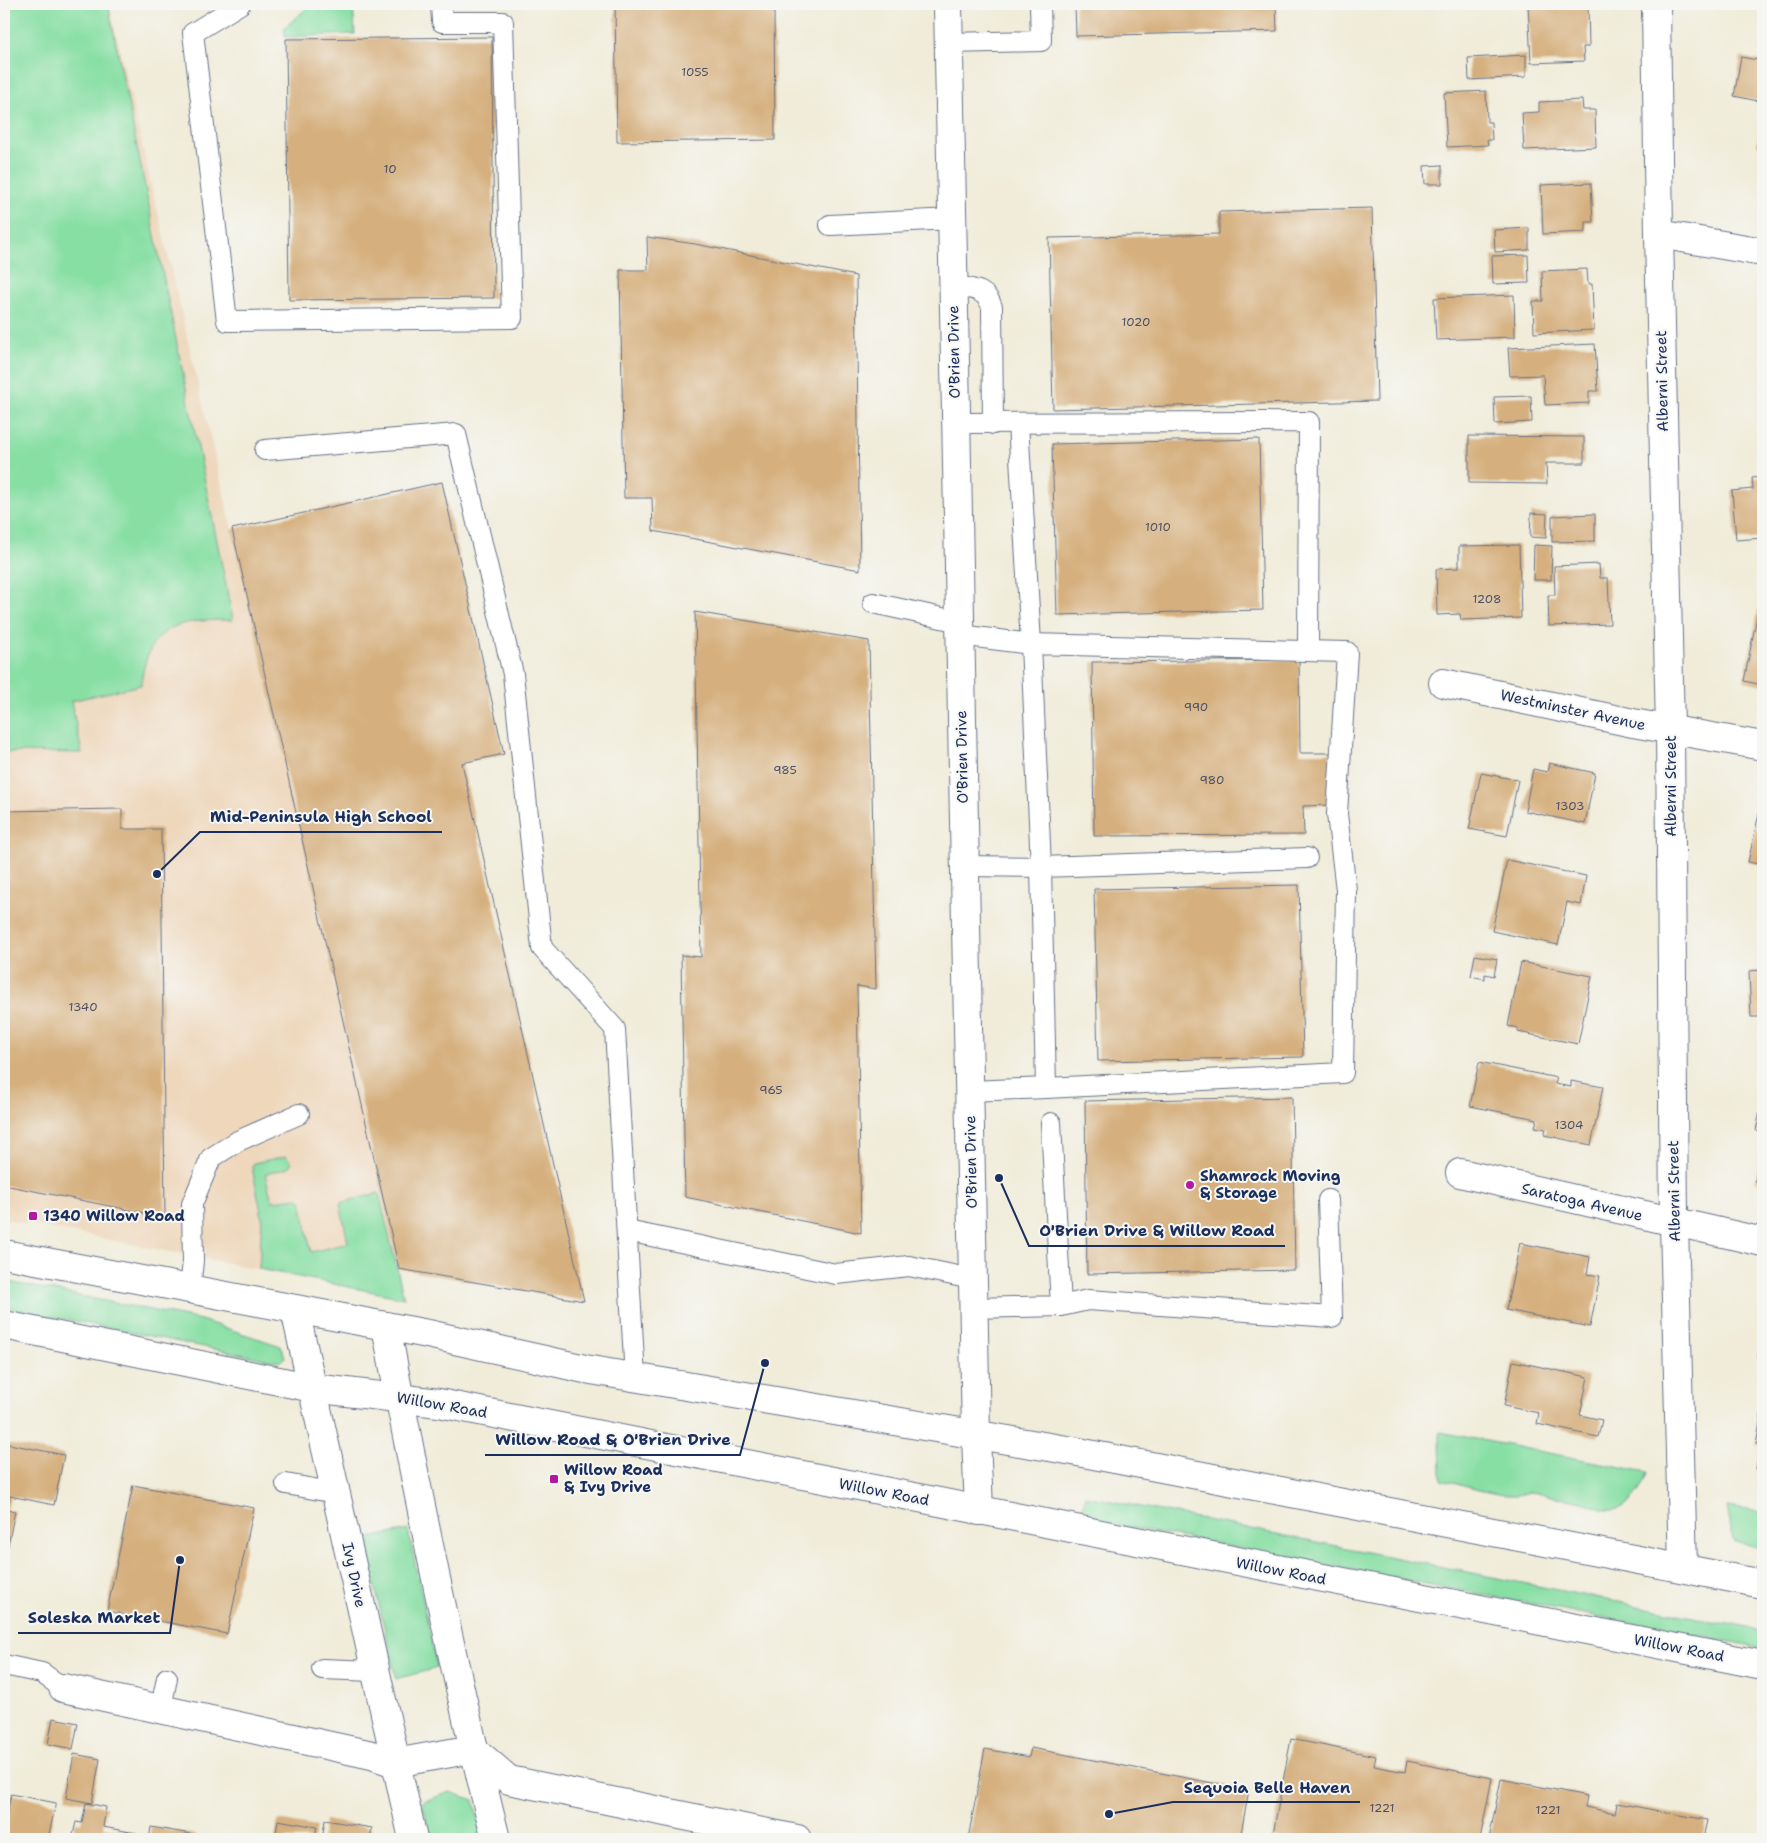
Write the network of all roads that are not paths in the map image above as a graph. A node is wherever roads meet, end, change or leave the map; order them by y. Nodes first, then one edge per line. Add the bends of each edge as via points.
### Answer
1 (240, 4) edge
2 (441, 4) edge
3 (948, 4) edge
4 (1040, 4) edge
5 (1656, 4) edge
6 (949, 43) junction
7 (952, 218) junction
8 (830, 225) dead end
9 (1659, 234) junction
10 (1763, 252) edge
11 (953, 285) junction
12 (956, 423) junction
13 (1018, 423) junction
14 (993, 424) junction
15 (265, 450) dead end
16 (872, 603) dead end
17 (960, 628) junction
18 (1031, 644) junction
19 (1308, 651) junction
20 (1443, 683) dead end
21 (1670, 729) junction
22 (1763, 746) edge
23 (1306, 858) dead end
24 (964, 866) junction
25 (1041, 867) junction
26 (1046, 1088) junction
27 (969, 1091) junction
28 (299, 1114) dead end
29 (1052, 1123) dead end
30 (1460, 1173) dead end
31 (1328, 1200) dead end
32 (1674, 1223) junction
33 (627, 1231) junction
34 (1763, 1242) edge
35 (4, 1254) edge
36 (972, 1279) junction
37 (190, 1289) junction
38 (1062, 1306) junction
39 (973, 1308) junction
40 (295, 1310) junction
41 (4, 1325) edge
42 (386, 1326) junction
43 (635, 1378) junction
44 (313, 1388) junction
45 (399, 1397) junction
46 (976, 1436) junction
47 (286, 1484) dead end
48 (336, 1493) junction
49 (979, 1511) junction
50 (1683, 1568) junction
51 (1763, 1584) edge
52 (4, 1665) edge
53 (1763, 1665) edge
54 (322, 1669) dead end
55 (374, 1671) junction
56 (167, 1678) dead end
57 (63, 1688) joint
58 (161, 1708) junction
59 (473, 1749) junction
60 (396, 1763) junction
61 (413, 1839) edge
62 (496, 1839) edge
63 (797, 1839) edge

1 - 2 lane via 193,33 227,321 512,318 504,22 442,22
3 - 6 street, O'Brien Drive
4 - 6 lane via 1041,41
5 - 9 street, Alberni Street
6 - 7 street, O'Brien Drive
7 - 8 lane
7 - 11 street, O'Brien Drive
9 - 10 street
9 - 21 street, Alberni Street
11 - 12 street, O'Brien Drive
11 - 14 lane via 982,291 992,307
12 - 14 lane
12 - 17 street, O'Brien Drive
13 - 14 lane
13 - 18 lane
13 - 19 lane via 1309,422
15 - 33 lane via 456,434 513,674 542,948 615,1028
16 - 17 lane
17 - 18 lane
17 - 24 street, O'Brien Drive
18 - 19 lane
18 - 25 lane
19 - 26 lane via 1348,652 1337,814 1346,890 1342,1073
20 - 21 street, Westminster Avenue
21 - 22 street, Westminster Avenue
21 - 32 street, Alberni Street
23 - 25 lane
24 - 25 lane
24 - 27 street, O'Brien Drive
25 - 26 lane
26 - 27 lane
27 - 36 street, O'Brien Drive
28 - 37 lane via 238,1141 211,1158 192,1204
29 - 38 lane
30 - 32 street, Saratoga Avenue
31 - 38 lane via 1332,1317 1088,1300
32 - 34 street, Saratoga Avenue
32 - 50 street, Alberni Street
33 - 36 lane via 836,1274 909,1266
33 - 43 lane
35 - 37 street
36 - 39 street, O'Brien Drive
37 - 40 street
38 - 39 lane
39 - 46 street, O'Brien Drive
40 - 42 street
40 - 44 street, Ivy Drive
41 - 44 street, Willow Road
42 - 43 street
42 - 45 street
43 - 46 street
44 - 45 street, Willow Road
44 - 48 street, Ivy Drive
45 - 49 street, Willow Road
45 - 59 street
46 - 49 street, O'Brien Drive
46 - 50 street via 1073,1451
47 - 48 lane
48 - 55 street, Ivy Drive
49 - 53 street, Willow Road
50 - 51 street
52 - 57 lane via 42,1673
54 - 55 lane
55 - 60 street, Ivy Drive
56 - 58 lane
57 - 58 street
58 - 60 street
59 - 60 street
59 - 62 street
59 - 63 street via 509,1780
60 - 61 street, Ivy Drive

